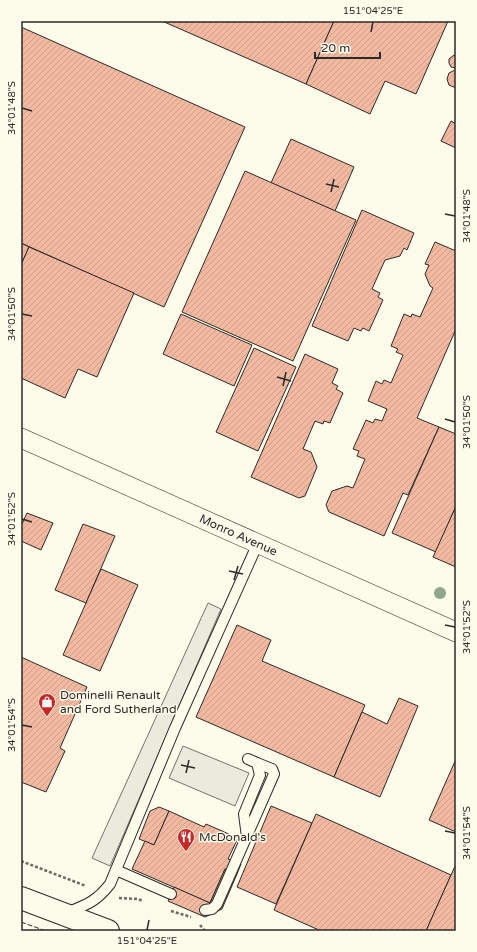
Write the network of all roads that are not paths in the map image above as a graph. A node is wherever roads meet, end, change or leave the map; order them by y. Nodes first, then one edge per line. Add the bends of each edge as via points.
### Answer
1 (21, 438) edge
2 (258, 543) junction
3 (456, 632) edge
4 (247, 837) junction
5 (116, 870) junction
6 (171, 894) dead end
7 (21, 898) edge
8 (205, 910) dead end
9 (64, 914) junction
10 (108, 931) edge

1 - 2 street, Monro Avenue
2 - 3 street, Monro Avenue
2 - 5 lane via 175,728
4 - 4 lane via 274,774 272,769 253,761 260,775 244,814
4 - 8 lane via 217,904 212,909
5 - 6 lane
5 - 9 lane via 110,884 97,899
7 - 9 highway
9 - 10 highway

